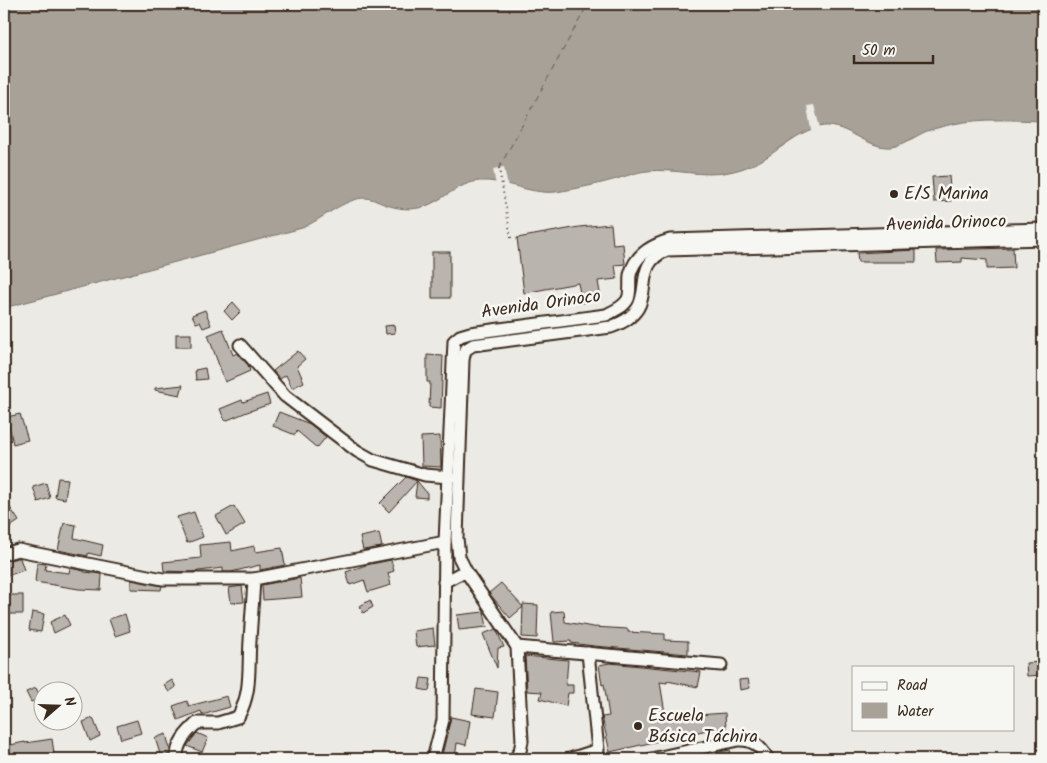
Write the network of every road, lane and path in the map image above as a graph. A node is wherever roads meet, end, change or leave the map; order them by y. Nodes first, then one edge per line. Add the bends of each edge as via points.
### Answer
1 (499, 168) dead end
2 (1043, 229) edge
3 (512, 238) dead end
4 (1043, 239) edge
5 (240, 345) dead end
6 (449, 477) junction
7 (445, 542) junction
8 (4, 554) edge
9 (467, 573) junction
10 (254, 580) junction
11 (444, 582) junction
12 (517, 647) junction
13 (588, 653) junction
14 (721, 665) dead end
15 (601, 754) edge
16 (177, 759) edge
17 (433, 759) edge
18 (515, 759) edge
19 (570, 759) edge
20 (651, 759) edge
21 (768, 759) edge

1 - 3 path
2 - 6 street, Avenida Orinoco via 670,240 654,244 634,265 628,298 620,308 606,315 470,333 454,341
4 - 9 street, Avenida Orinoco via 667,250 651,260 644,278 640,307 624,322 611,327 473,345 465,350 463,360 458,528 459,557
5 - 6 street via 285,396 357,451 373,460 425,475
6 - 7 street, Avenida Orinoco
7 - 10 street
7 - 11 street, Avenida Orinoco
8 - 10 street via 18,550 163,579
9 - 11 street
9 - 12 street, Avenida Orinoco
10 - 16 street via 246,704 238,717 218,723 197,723 184,735
11 - 17 street, Avenida Orinoco via 443,720
12 - 13 street
12 - 18 street via 522,741
13 - 14 street
13 - 15 street
15 - 19 street
20 - 21 street via 738,740 755,743

